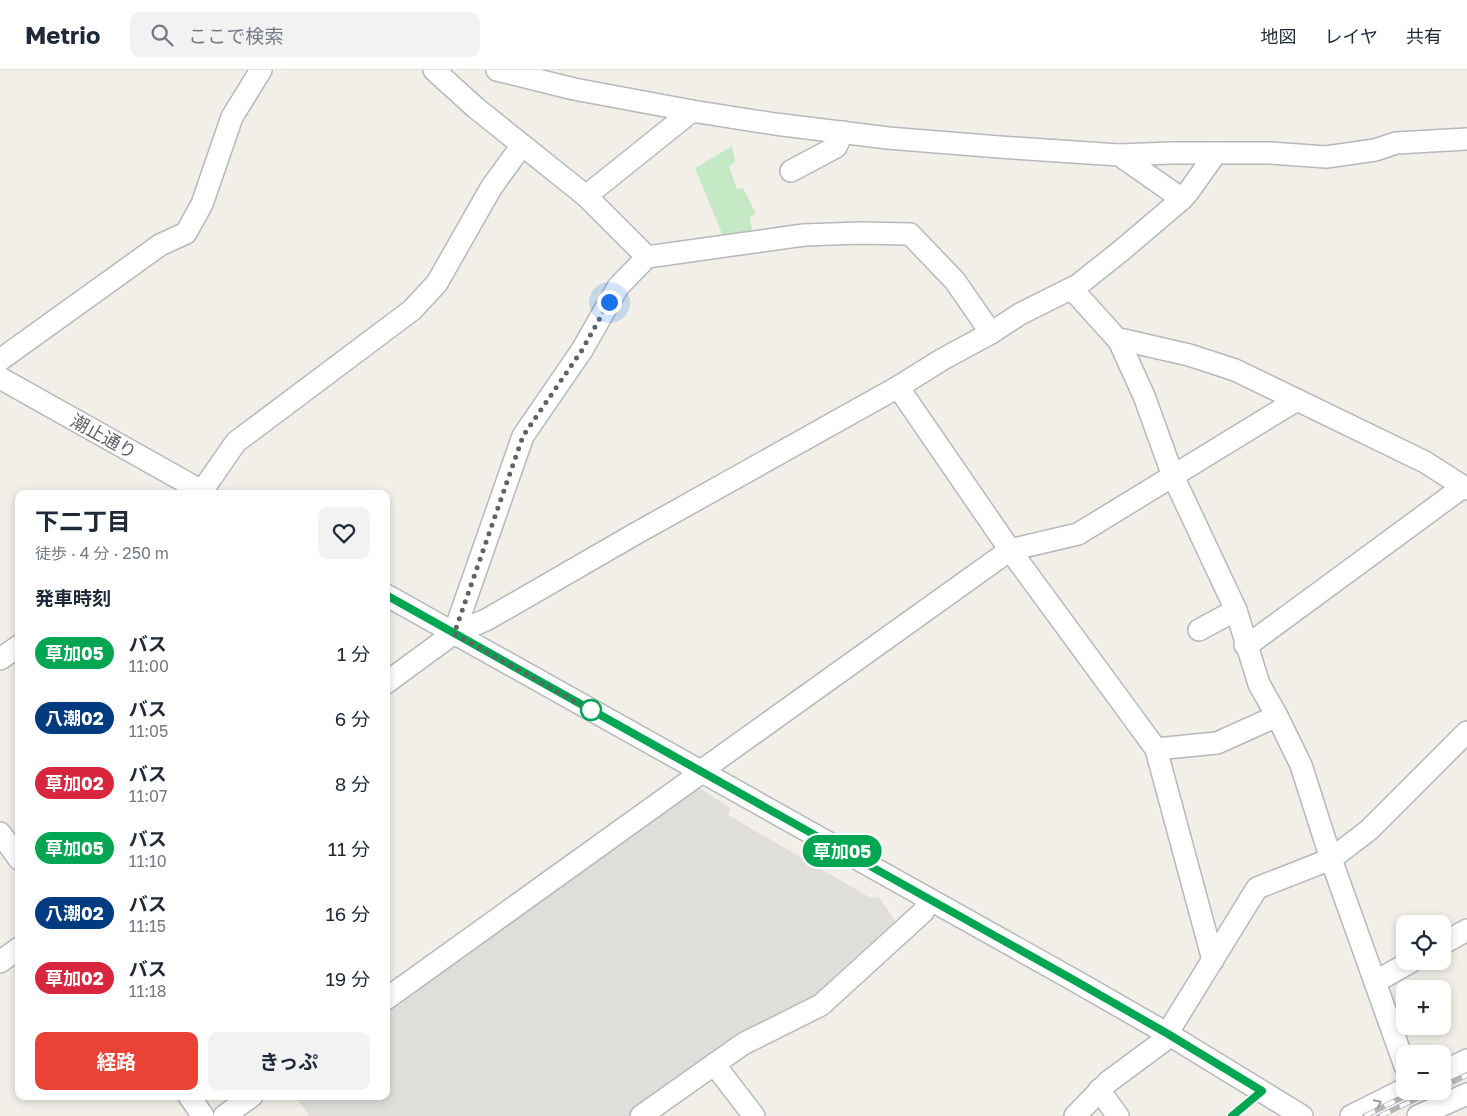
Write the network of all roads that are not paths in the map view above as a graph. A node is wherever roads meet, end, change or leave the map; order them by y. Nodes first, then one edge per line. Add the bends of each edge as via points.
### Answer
1 (261, 70) edge
2 (434, 70) edge
3 (497, 70) edge
4 (692, 111) junction
5 (843, 132) junction
6 (1467, 139) edge
7 (522, 144) junction
8 (1216, 153) junction
9 (1119, 155) junction
10 (791, 171) dead end
11 (586, 196) junction
12 (1182, 199) junction
13 (647, 257) junction
14 (1072, 289) junction
15 (991, 333) junction
16 (1119, 341) junction
17 (0, 360) edge
18 (0, 378) edge
19 (898, 388) junction
20 (1297, 400) junction
21 (1173, 476) junction
22 (1465, 488) edge
23 (199, 490) edge
24 (206, 490) edge
25 (1010, 550) junction
26 (390, 597) edge
27 (1236, 610) junction
28 (1199, 630) dead end
29 (454, 634) junction
30 (1245, 645) junction
31 (15, 649) edge
32 (0, 659) edge
33 (390, 680) edge
34 (1277, 716) junction
35 (1467, 732) edge
36 (1156, 749) junction
37 (702, 771) junction
38 (0, 833) edge
39 (15, 854) edge
40 (1331, 859) junction
41 (930, 900) junction
42 (1467, 930) edge
43 (1451, 939) edge
44 (15, 951) edge
45 (1213, 960) junction
46 (0, 962) edge
47 (1396, 970) edge
48 (1375, 982) junction
49 (390, 996) edge
50 (1168, 1034) junction
51 (1398, 1045) edge
52 (1467, 1060) edge
53 (714, 1064) junction
54 (1451, 1068) edge
55 (1099, 1090) junction
56 (1396, 1094) edge
57 (1467, 1094) edge
58 (191, 1100) edge
59 (246, 1100) edge
60 (1417, 1100) edge
61 (1421, 1115) edge
62 (203, 1116) edge
63 (224, 1116) edge
64 (641, 1116) edge
65 (754, 1116) edge
66 (1075, 1116) edge
67 (1118, 1116) edge
68 (1302, 1116) edge
69 (1351, 1116) edge

1 - 17 street via 232,117 202,204 186,233 160,245
2 - 7 street
3 - 4 street
4 - 5 street
4 - 11 street
5 - 9 street via 990,147
5 - 10 street via 836,147
6 - 8 street via 1396,143 1376,150 1326,157
7 - 11 street
7 - 24 street via 492,188 437,283 412,310 236,442
8 - 9 street
8 - 12 street
9 - 12 street
11 - 13 street
12 - 14 street
13 - 15 street via 804,235 910,234 955,281
13 - 29 street via 618,287 582,350 523,436
14 - 15 street via 1020,314
14 - 16 street
15 - 19 street
16 - 20 street via 1208,361 1235,370
16 - 21 street via 1144,396
18 - 23 street, 潮止通り
19 - 25 street
19 - 29 street via 486,620
20 - 21 street
20 - 22 street via 1425,462
21 - 25 street via 1078,534
21 - 27 street
22 - 30 street
25 - 36 street
25 - 37 street
26 - 29 street
27 - 28 street
27 - 30 street
29 - 33 street
29 - 37 street
30 - 34 street via 1259,684
31 - 32 street
34 - 36 street via 1217,743
34 - 40 street via 1301,765
35 - 40 street via 1369,830
36 - 45 street
37 - 41 street
37 - 49 street
38 - 39 street
40 - 45 street via 1257,888
40 - 48 street
41 - 50 street
41 - 53 street via 923,912 821,1005 743,1044
42 - 43 street
44 - 46 street
45 - 50 street
47 - 48 street
48 - 51 street
50 - 55 street
50 - 68 street
52 - 54 street
53 - 64 street
53 - 65 street
55 - 66 street
55 - 67 street
69 -> 56 street
57 - 61 street
58 - 62 street
59 - 63 street
60 - 61 street

